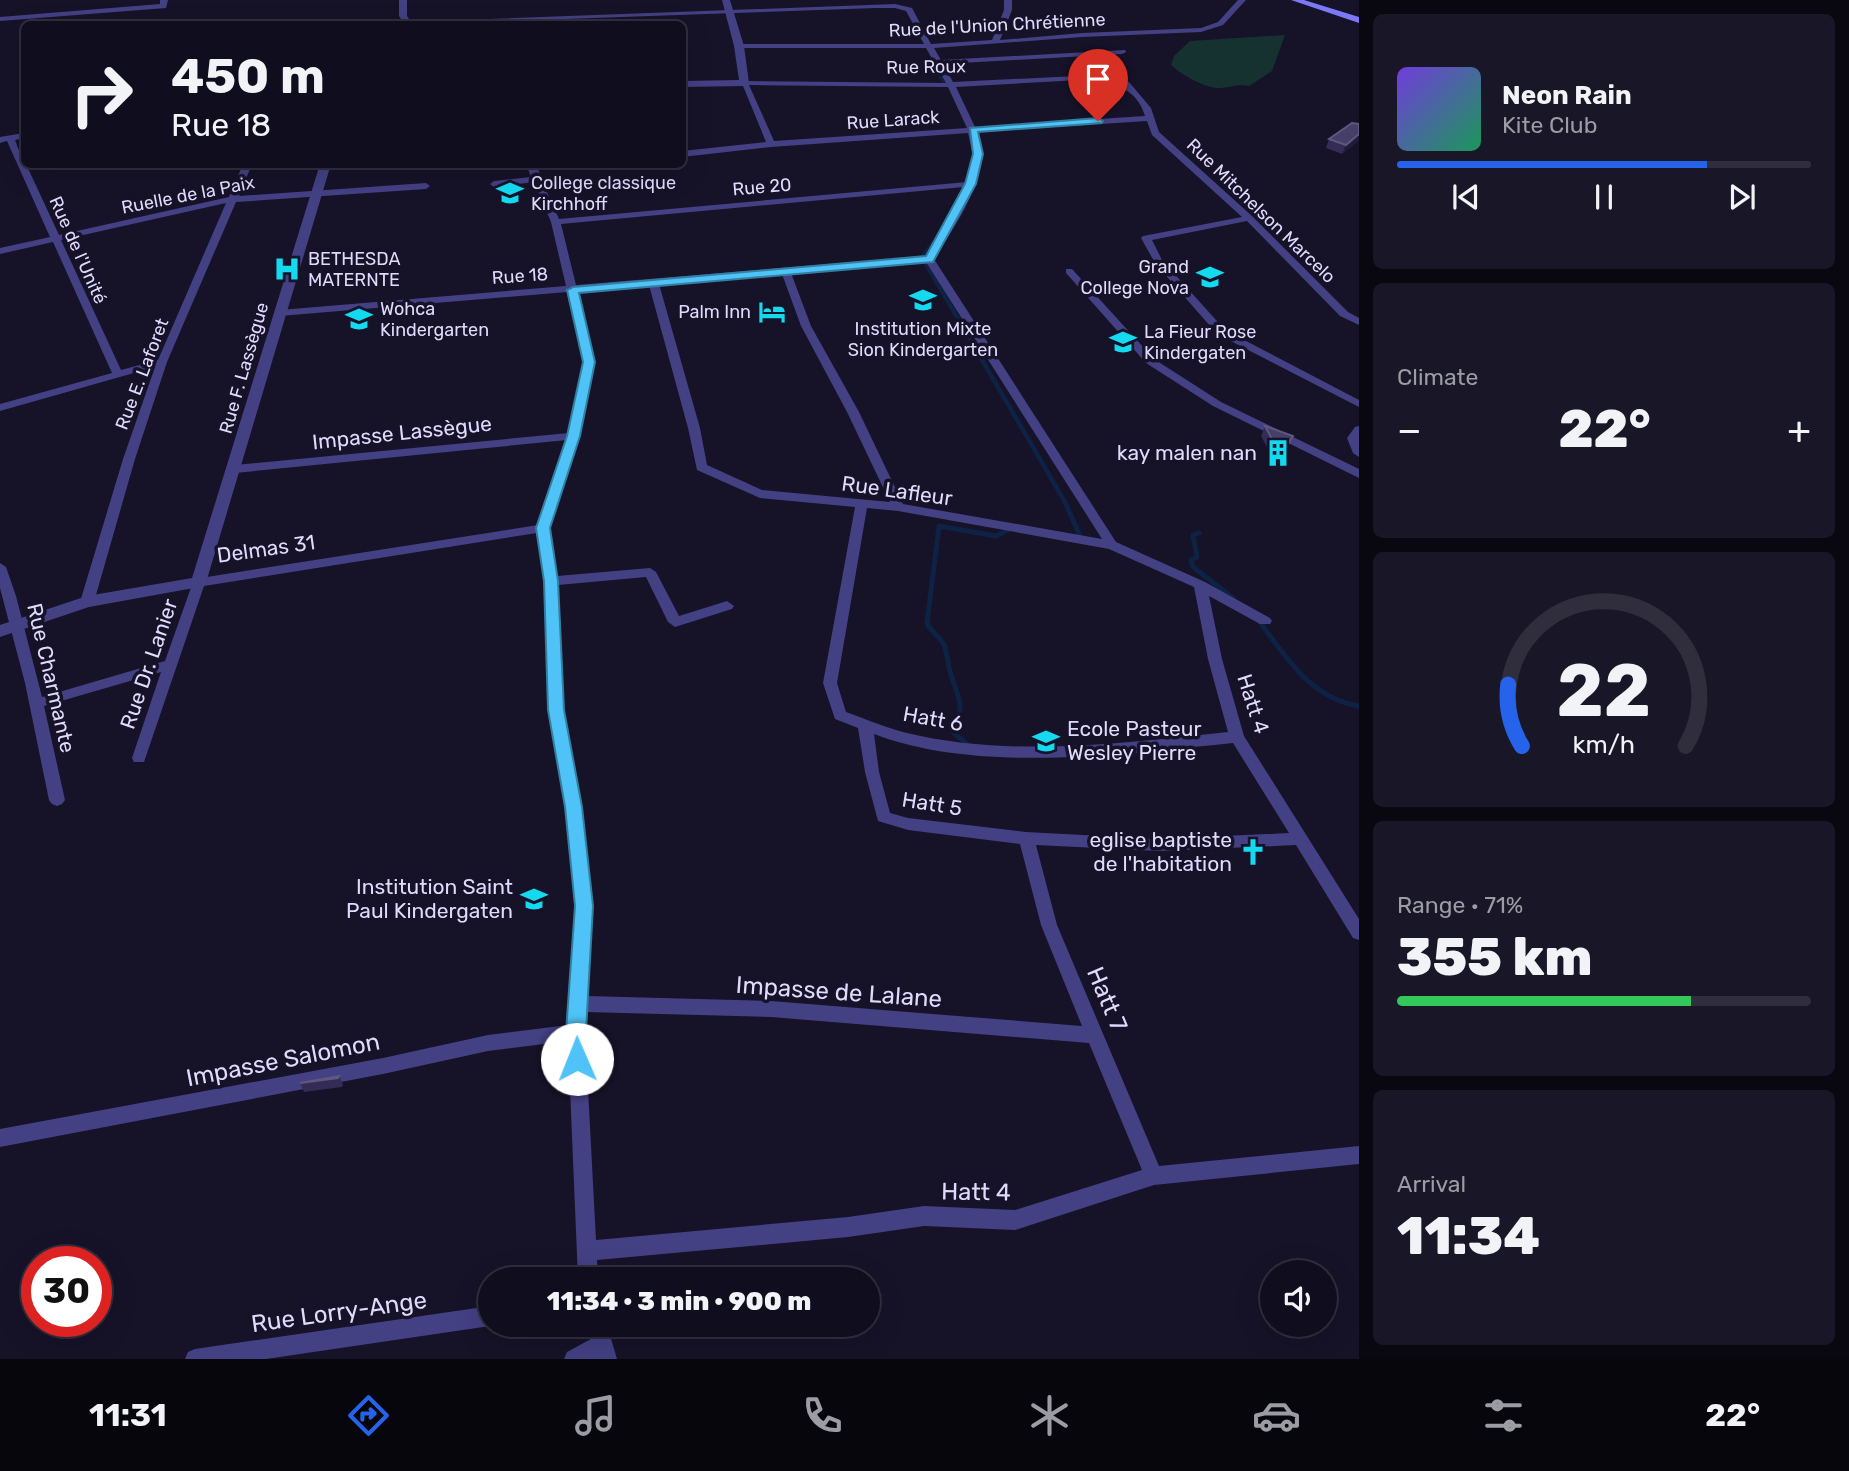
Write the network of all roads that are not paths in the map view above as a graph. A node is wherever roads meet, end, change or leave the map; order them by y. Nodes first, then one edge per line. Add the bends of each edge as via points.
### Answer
1 (403, 0) edge
2 (726, 0) edge
3 (1008, 0) edge
4 (1242, 0) edge
5 (1295, 0) edge
6 (1308, 0) edge
7 (163, 3) edge
8 (728, 12) junction
9 (1359, 18) edge
10 (0, 19) edge
11 (405, 21) edge
12 (619, 21) edge
13 (995, 42) junction
14 (739, 46) junction
15 (927, 47) junction
16 (1122, 52) dead end
17 (941, 62) junction
18 (744, 83) junction
19 (686, 84) edge
20 (949, 85) junction
21 (1148, 118) junction
22 (973, 130) junction
23 (5, 139) edge
24 (771, 144) junction
25 (686, 154) edge
26 (246, 168) edge
27 (325, 168) edge
28 (537, 168) edge
29 (539, 179) junction
30 (494, 184) dead end
31 (971, 184) junction
32 (426, 186) dead end
33 (316, 193) junction
34 (233, 199) junction
35 (1249, 218) junction
36 (556, 222) junction
37 (55, 238) junction
38 (0, 251) edge
39 (929, 259) junction
40 (1069, 271) dead end
41 (786, 272) junction
42 (653, 281) junction
43 (573, 290) junction
44 (280, 313) junction
45 (1359, 322) edge
46 (162, 362) junction
47 (118, 375) junction
48 (1359, 404) edge
49 (0, 408) edge
50 (1359, 429) edge
51 (574, 436) junction
52 (1359, 453) edge
53 (235, 469) junction
54 (1359, 474) edge
55 (862, 504) junction
56 (898, 507) junction
57 (543, 528) junction
58 (1112, 545) junction
59 (0, 568) edge
60 (551, 581) junction
61 (199, 582) junction
62 (1200, 585) junction
63 (87, 602) junction
64 (727, 606) dead end
65 (1265, 621) dead end
66 (19, 625) junction
67 (0, 631) edge
68 (171, 664) junction
69 (38, 703) junction
70 (865, 724) junction
71 (1237, 737) junction
72 (139, 758) dead end
73 (57, 800) dead end
74 (1026, 838) junction
75 (1299, 839) junction
76 (1359, 933) edge
77 (578, 1004) junction
78 (576, 1032) junction
79 (1095, 1035) junction
80 (0, 1138) edge
81 (1358, 1159) edge
82 (1154, 1176) junction
83 (587, 1251) junction
84 (588, 1267) edge
85 (478, 1318) edge
86 (602, 1342) edge
87 (195, 1359) edge
88 (574, 1359) edge

1 - 11 street
2 - 8 street
3 - 13 street
4 - 13 street, Rue de l'Union Chrétienne via 1217,28
5 - 9 main road
6 - 9 main road
7 - 10 street
8 - 12 street
8 - 14 street
8 - 15 street via 895,6 909,10
13 - 15 street, Rue de l'Union Chrétienne
14 - 15 street, Rue de l'Union Chrétienne
14 - 18 street
15 - 17 street
16 - 17 street
17 - 20 street
18 - 19 street, Rue Roux
18 - 20 street, Rue Roux
18 - 24 street
20 - 21 street, Rue Roux via 1114,79 1126,84 1147,108
20 - 22 street
21 - 22 street, Rue Larack
21 - 35 street, Rue Mitchelson Marcelo via 1155,133
22 - 24 street, Rue Larack
22 - 31 street via 978,154
23 - 37 street, Rue de l'Unité
24 - 25 street, Rue Larack
26 - 34 street, Rue E. Laforet
27 - 33 street, Rue F. Lassègue
28 - 29 street
29 - 30 street
29 - 36 street
31 - 36 street, Rue 20
31 - 39 street
32 - 33 street, Ruelle de la Paix
33 - 34 street, Ruelle de la Paix
33 - 44 street, Rue F. Lassègue
34 - 37 street, Ruelle de la Paix
34 - 46 street, Rue E. Laforet
35 - 45 street, Rue Mitchelson Marcelo via 1344,314
35 - 48 street via 1146,238 1158,261 1222,332
36 - 43 street
37 - 38 street, Ruelle de la Paix
37 - 47 street, Rue de l'Unité
39 - 41 street, Rue 18
39 - 58 street
40 - 54 street via 1150,361 1217,404
41 - 42 street, Rue 18
41 - 56 street via 806,326
42 - 43 street, Rue 18
42 - 55 street, Rue Lafleur via 701,467 760,494
43 - 44 street, Rue 18
43 - 51 street via 589,362
44 - 53 street, Rue F. Lassègue
46 - 47 street
46 - 63 street, Rue E. Laforet
47 - 49 street
50 - 52 street via 1353,438
51 - 53 street, Impasse Lassègue
51 - 57 street
53 - 61 street, Rue F. Lassègue
55 - 56 street, Rue Lafleur
55 - 70 street, Hatt 6 via 830,684 840,715
56 - 58 street, Rue Lafleur
57 - 60 street
57 - 61 street, Delmas 31
58 - 62 street, Rue Lafleur
59 - 66 street, Rue Charmante
60 - 64 street via 650,572 675,622
60 - 77 street via 556,710 584,906
61 - 63 street, Delmas 31
61 - 68 street, Rue Dr. Lanier
62 - 65 street, Rue Lafleur
62 - 71 street, Hatt 4
63 - 66 street, Delmas 31
66 - 67 street, Delmas 31
66 - 69 street, Rue Charmante
68 - 69 street
68 - 72 street, Rue Dr. Lanier
69 - 73 street, Rue Charmante
70 - 71 street, Hatt 6 via 909,740 988,749 1108,750
70 - 74 street, Hatt 5 via 883,817
71 - 75 street, Hatt 4
74 - 75 street via 1159,845
74 - 79 street, Hatt 7 via 1049,925
75 - 76 street, Hatt 4
77 - 78 street
77 - 79 street, Impasse de Lalane via 771,1009
78 - 80 street, Impasse Salomon via 488,1043
78 - 83 street
79 - 82 street, Hatt 7
81 - 82 street, Hatt 4
82 - 83 street, Hatt 4 via 1015,1220 924,1216
83 - 84 street
85 - 87 street, Rue Lorry-Ange
86 - 88 street

